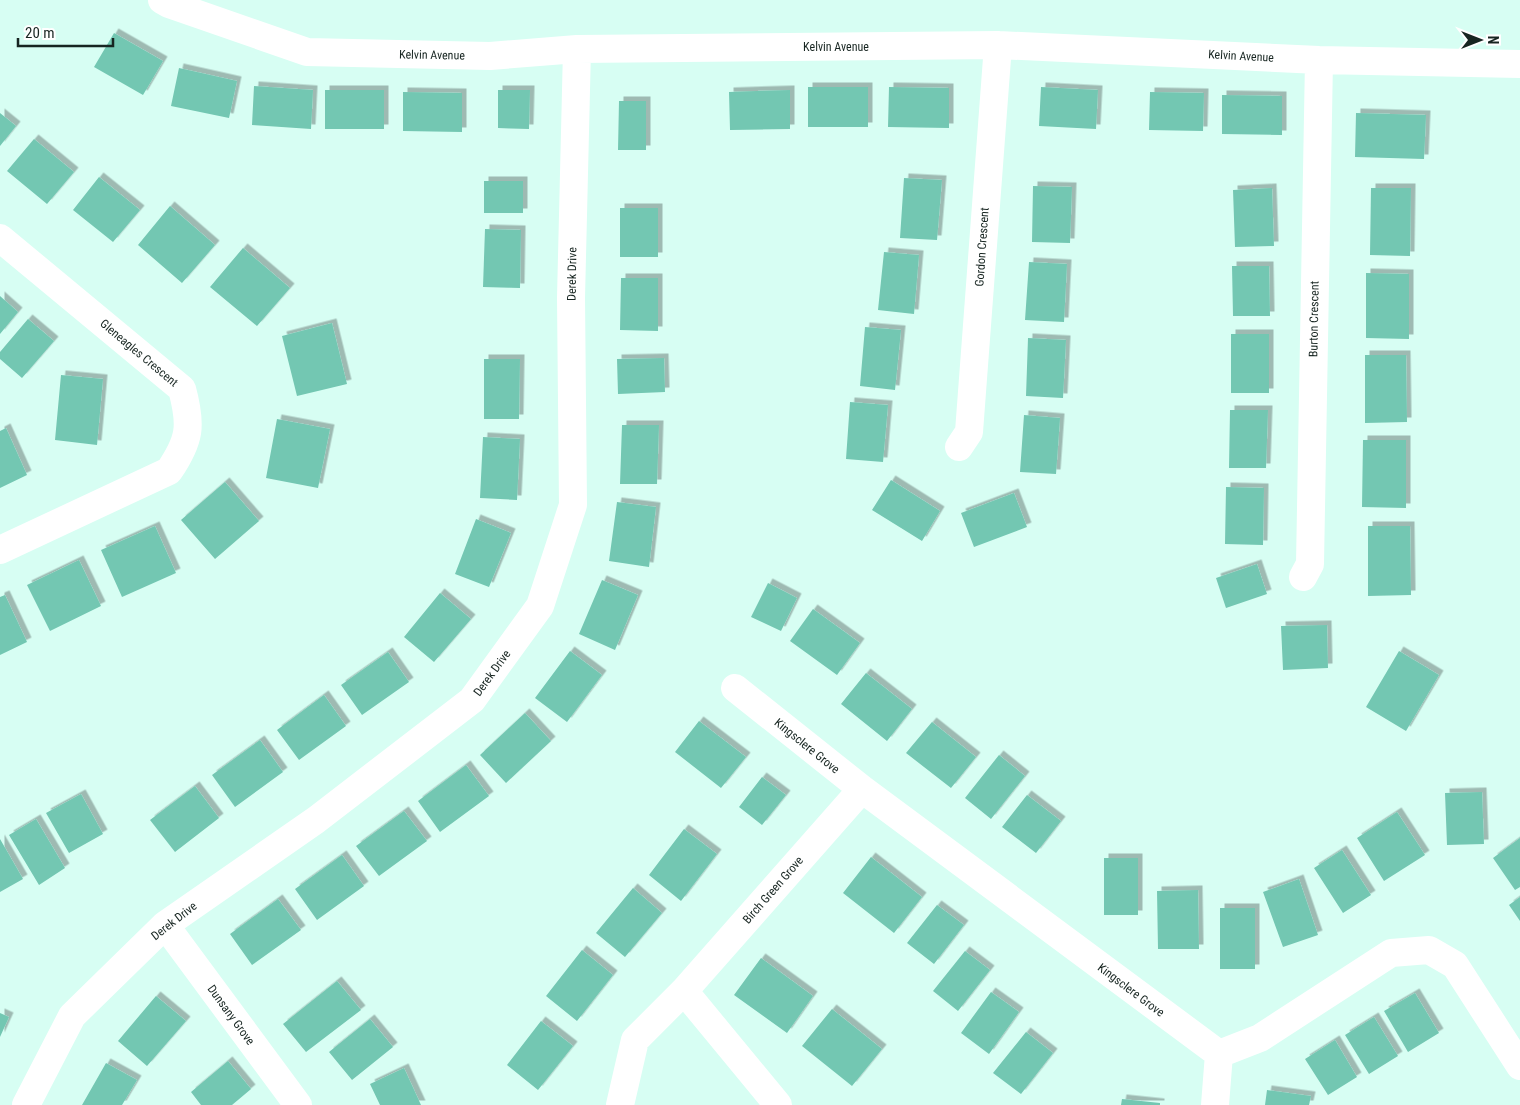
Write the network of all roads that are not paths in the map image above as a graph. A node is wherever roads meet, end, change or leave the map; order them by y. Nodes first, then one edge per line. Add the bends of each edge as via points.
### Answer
1 (162, 0) edge
2 (998, 45) junction
3 (577, 49) junction
4 (1319, 60) junction
5 (1520, 64) edge
6 (0, 238) edge
7 (959, 447) dead end
8 (0, 550) edge
9 (1303, 577) dead end
10 (735, 688) dead end
11 (862, 789) junction
12 (165, 925) junction
13 (684, 991) junction
14 (1218, 1054) junction
15 (1520, 1066) edge
16 (26, 1105) edge
17 (298, 1105) edge
18 (620, 1105) edge
19 (778, 1105) edge
20 (1215, 1105) edge

1 - 3 street, Kelvin Avenue via 307,52 490,56
2 - 3 street, Kelvin Avenue
2 - 4 street, Kelvin Avenue
2 - 7 street, Gordon Crescent via 969,432
3 - 12 street, Derek Drive via 571,298 573,505 540,606 472,700 316,820
4 - 5 street, Kelvin Avenue
4 - 9 street, Burton Crescent via 1310,564
6 - 8 street, Gleneagles Crescent via 182,389 189,426 183,448 169,471
10 - 11 street, Kingsclere Grove
11 - 13 street, Birch Green Grove
11 - 14 street, Kingsclere Grove
12 - 16 street, Derek Drive via 72,1016
12 - 17 street, Dunsany Grove
13 - 18 street, Birch Green Grove via 635,1040
13 - 19 street
14 - 15 street via 1260,1038 1391,953 1429,950 1455,965
14 - 20 street

